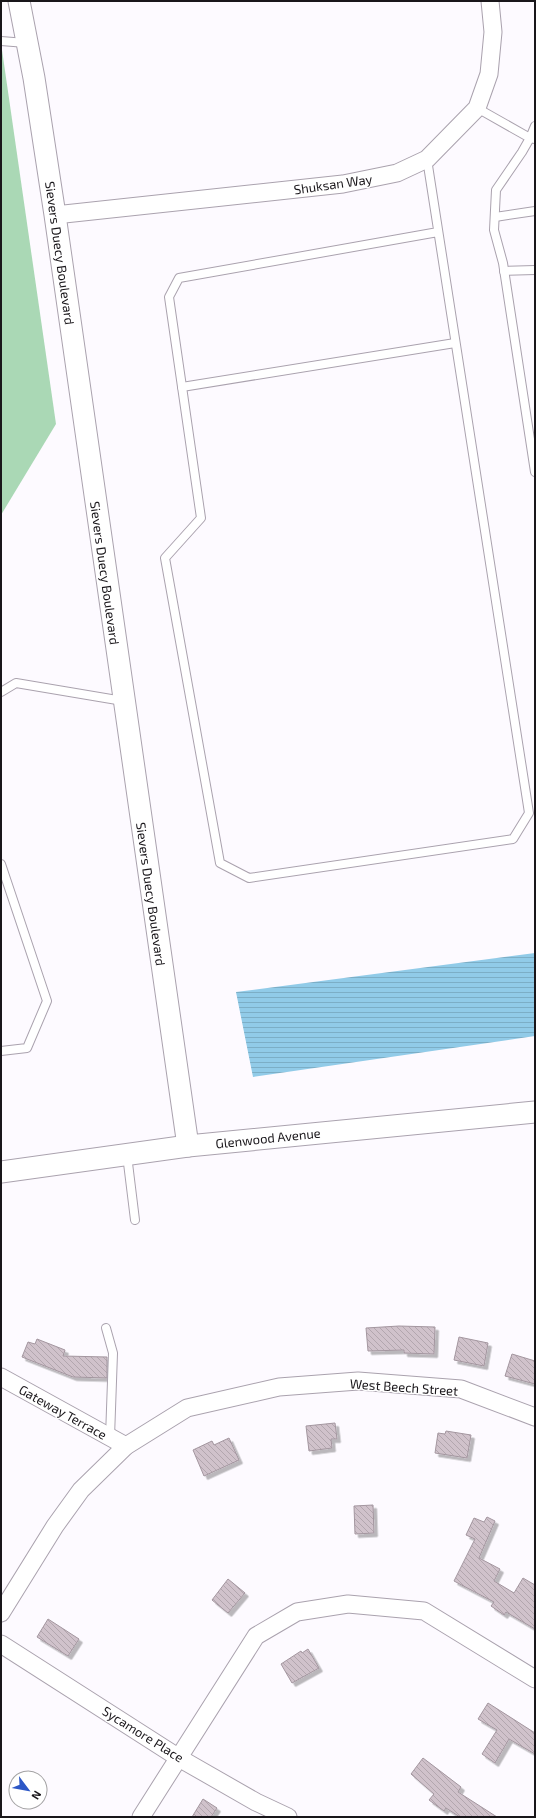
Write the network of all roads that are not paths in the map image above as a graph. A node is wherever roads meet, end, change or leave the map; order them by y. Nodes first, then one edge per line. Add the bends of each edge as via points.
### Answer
1 (19, 1) edge
2 (490, 1) edge
3 (1, 41) edge
4 (27, 43) junction
5 (477, 108) junction
6 (535, 126) edge
7 (533, 138) edge
8 (427, 159) junction
9 (535, 211) edge
10 (55, 215) junction
11 (495, 217) junction
12 (438, 232) junction
13 (535, 270) edge
14 (504, 271) junction
15 (455, 343) junction
16 (182, 387) junction
17 (535, 472) edge
18 (1, 692) edge
19 (123, 701) junction
20 (1, 864) edge
21 (1, 1051) edge
22 (535, 1112) edge
23 (188, 1146) junction
24 (127, 1155) junction
25 (1, 1172) edge
26 (135, 1220) dead end
27 (106, 1328) dead end
28 (1, 1376) edge
29 (535, 1417) edge
30 (110, 1437) junction
31 (126, 1446) junction
32 (1, 1613) edge
33 (1, 1644) edge
34 (535, 1679) edge
35 (179, 1758) junction
36 (141, 1817) edge
37 (288, 1817) edge

1 - 4 street, Sievers Duecy Boulevard
2 - 5 street, Shuksan Way via 493,32 489,74
3 - 4 lane
4 - 10 street, Sievers Duecy Boulevard
5 - 7 lane
5 - 8 street, Shuksan Way
6 - 7 lane
7 - 11 lane via 496,190
8 - 10 street, Shuksan Way via 397,173 343,184
8 - 12 lane
9 - 11 lane
10 - 19 street, Sievers Duecy Boulevard
11 - 14 lane via 494,230
12 - 15 lane
12 - 16 lane via 179,278 169,297
13 - 14 lane
14 - 17 lane
15 - 16 lane
15 - 16 lane via 529,813 513,839 249,878 220,863 165,558 201,518
18 - 19 lane via 16,683
19 - 23 street, Sievers Duecy Boulevard
20 - 21 lane via 47,1001 27,1048
22 - 23 street, Glenwood Avenue
23 - 24 street, Glenwood Avenue
24 - 25 street, Glenwood Avenue
24 - 26 lane
27 - 30 lane via 114,1353
28 - 30 street, Gateway Terrace
29 - 31 street, West Beech Street via 461,1389 358,1381 279,1387 187,1408
30 - 31 street, Gateway Terrace
31 - 32 street, West Beech Street via 81,1490 55,1526
33 - 35 street, Sycamore Place
34 - 35 street via 424,1611 348,1604 297,1612 256,1636
35 - 36 street
35 - 37 street, Sycamore Place via 256,1802

